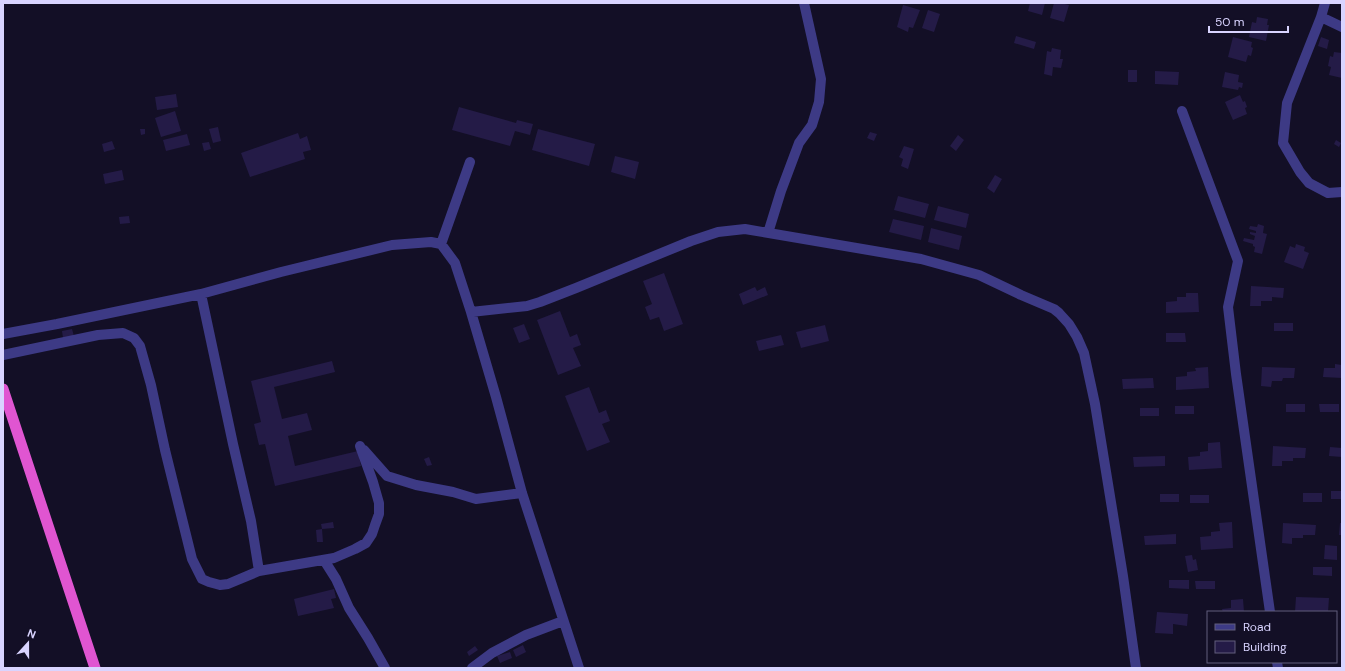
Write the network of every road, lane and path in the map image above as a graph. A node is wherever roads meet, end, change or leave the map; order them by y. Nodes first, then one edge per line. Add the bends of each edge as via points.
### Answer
1 (804, 3) edge
2 (1325, 3) edge
3 (1321, 17) junction
4 (1342, 27) edge
5 (1182, 111) dead end
6 (470, 162) dead end
7 (1342, 192) edge
8 (768, 233) junction
9 (441, 244) junction
10 (201, 294) junction
11 (471, 312) junction
12 (3, 334) edge
13 (3, 355) edge
14 (3, 388) edge
15 (522, 493) junction
16 (324, 560) junction
17 (259, 571) junction
18 (1270, 611) edge
19 (563, 620) junction
20 (95, 668) edge
21 (385, 668) edge
22 (472, 668) edge
23 (579, 668) edge
24 (1136, 668) edge

1 - 8 street via 821,79 819,102 812,125 799,143
2 - 3 street
3 - 4 street
3 - 7 street via 1287,103 1283,143 1309,183 1328,193
5 - 18 street via 1238,261 1228,307
6 - 9 street
8 - 11 street via 745,229 718,232 540,302 527,306
8 - 24 street via 921,259 979,275 1054,309 1069,324 1084,353 1095,404 1124,576
9 - 10 street via 432,242 392,245
9 - 11 street via 455,263
10 - 12 street
10 - 17 street via 251,521
11 - 15 street
13 - 17 street via 98,336 123,333 134,338 140,346 151,385 195,568 202,579 220,585
14 - 20 highway
15 - 16 street via 476,499 416,485 386,476 360,446 379,503 379,514 366,543
15 - 19 street
16 - 17 street
16 - 21 street
19 - 22 street via 526,635 492,653
19 - 23 street

